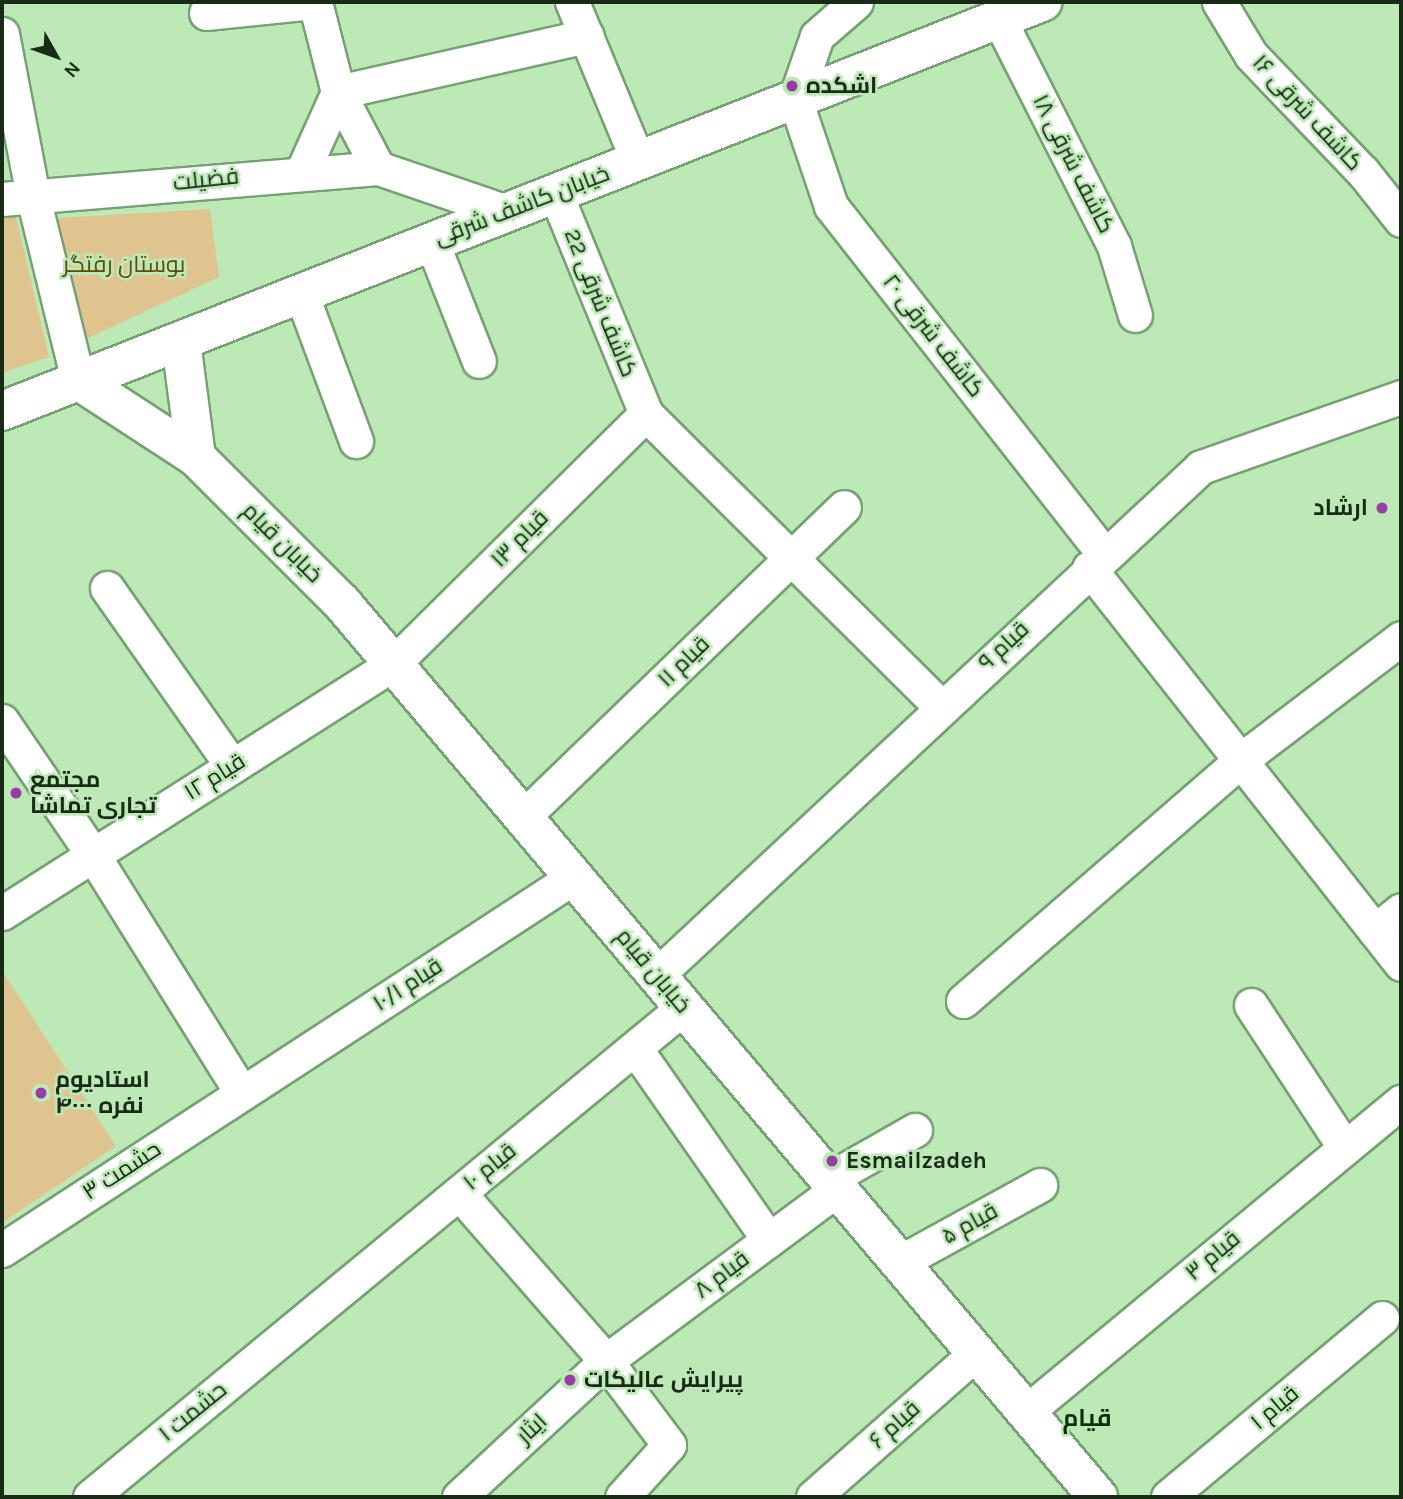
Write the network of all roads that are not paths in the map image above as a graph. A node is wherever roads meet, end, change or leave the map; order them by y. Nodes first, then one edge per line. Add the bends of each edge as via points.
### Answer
1 (315, 2) edge
2 (572, 2) edge
3 (856, 2) edge
4 (1042, 2) edge
5 (1219, 2) edge
6 (206, 13) dead end
7 (999, 19) junction
8 (2, 34) edge
9 (587, 36) junction
10 (338, 92) junction
11 (795, 99) junction
12 (638, 161) junction
13 (379, 167) junction
14 (303, 170) junction
15 (555, 192) junction
16 (18, 198) edge
17 (504, 211) junction
18 (1401, 220) edge
19 (431, 240) junction
20 (301, 293) junction
21 (1135, 315) dead end
22 (181, 342) junction
23 (479, 361) dead end
24 (78, 380) junction
25 (1401, 397) edge
26 (2, 411) edge
27 (646, 414) junction
28 (356, 441) dead end
29 (196, 457) junction
30 (844, 507) dead end
31 (792, 559) junction
32 (1096, 561) junction
33 (107, 588) dead end
34 (1401, 638) edge
35 (393, 664) junction
36 (940, 706) junction
37 (2, 721) edge
38 (1241, 760) junction
39 (232, 766) junction
40 (523, 817) junction
41 (93, 855) junction
42 (573, 877) junction
43 (1401, 910) edge
44 (2, 913) edge
45 (1375, 930) junction
46 (1401, 964) edge
47 (657, 975) junction
48 (962, 1001) dead end
49 (1251, 1005) dead end
50 (684, 1007) junction
51 (635, 1048) junction
52 (242, 1093) junction
53 (1401, 1102) edge
54 (915, 1130) dead end
55 (1345, 1148) junction
56 (833, 1184) junction
57 (1040, 1185) dead end
58 (459, 1193) junction
59 (769, 1240) junction
60 (2, 1250) edge
61 (900, 1262) junction
62 (1382, 1318) dead end
63 (297, 1327) joint
64 (976, 1353) junction
65 (606, 1361) junction
66 (1026, 1412) junction
67 (90, 1497) edge
68 (459, 1497) edge
69 (622, 1497) edge
70 (813, 1497) edge
71 (1098, 1497) edge
72 (1168, 1497) edge

1 - 6 street
1 - 10 street
2 - 9 street
3 - 11 street via 817,37
4 - 7 main road, خیابان کاشف شرقی
5 - 18 street, کاشف شرقی ۱۶ via 1251,55 1363,172
7 - 11 main road, خیابان کاشف شرقی
7 - 21 street, کاشف شرقی ۱۸ via 1114,246
8 - 16 street
9 - 10 street
9 - 12 street
10 - 13 street
10 - 14 street
11 - 12 main road, خیابان کاشف شرقی
11 - 32 street, کاشف شرقی ۲۰ via 831,206
12 - 15 main road, خیابان کاشف شرقی
13 - 14 street, فضیلت
13 - 17 street, فضیلت
14 - 16 street, فضیلت
15 - 17 main road, خیابان کاشف شرقی
15 - 27 street, کاشف شرقی 22
16 - 24 street
17 - 19 main road, خیابان کاشف شرقی
19 - 20 main road, خیابان کاشف شرقی
19 - 23 street
20 - 22 main road, خیابان کاشف شرقی
20 - 28 street
22 - 24 main road, خیابان کاشف شرقی
22 - 29 main road
24 - 26 main road, خیابان کاشف شرقی
24 - 29 main road, خیابان قیام
25 - 32 street, قیام ۹ via 1201,467
27 - 31 street
27 - 35 street, قیام ۱۳
29 - 35 main road, خیابان قیام via 342,603
30 - 31 street, قیام ۱۱
31 - 36 street
31 - 40 street, قیام ۱۱
32 - 36 street, قیام ۹
32 - 38 street, کاشف شرقی ۲۰
33 - 39 street
34 - 38 street
35 - 39 street, قیام ۱۲
35 - 40 main road, خیابان قیام
36 - 47 street, قیام ۹
37 - 41 street
38 - 45 street, کاشف شرقی ۲۰
38 - 48 street
39 - 41 street, قیام ۱۲
40 - 42 main road, خیابان قیام
41 - 44 street, قیام ۱۲
41 - 52 street
42 - 47 main road, خیابان قیام
42 - 52 street, قیام ۱۰/۱
43 - 45 street
45 - 46 street, کاشف شرقی ۲۰
47 - 50 main road, خیابان قیام
49 - 55 street
50 - 51 street, قیام ۱۰
50 - 56 main road, خیابان قیام
51 - 58 street, قیام ۱۰
51 - 59 street
52 - 60 street, حشمت ۳
53 - 55 street, قیام ۳
54 - 56 street, قیام ۸
55 - 66 street, قیام ۳
56 - 59 street, قیام ۸
56 - 61 main road, خیابان قیام
57 - 61 street, قیام ۵
58 - 63 street, قیام ۱۰
58 - 65 street
59 - 65 street, قیام ۸
61 - 64 main road, خیابان قیام
62 - 72 street, قیام ۱
63 - 67 street, حشمت ۱
64 - 66 main road, خیابان قیام
64 - 70 street, قیام ۶
65 - 68 street, ایثار
65 - 69 street via 669,1446
66 - 71 main road, خیابان قیام

